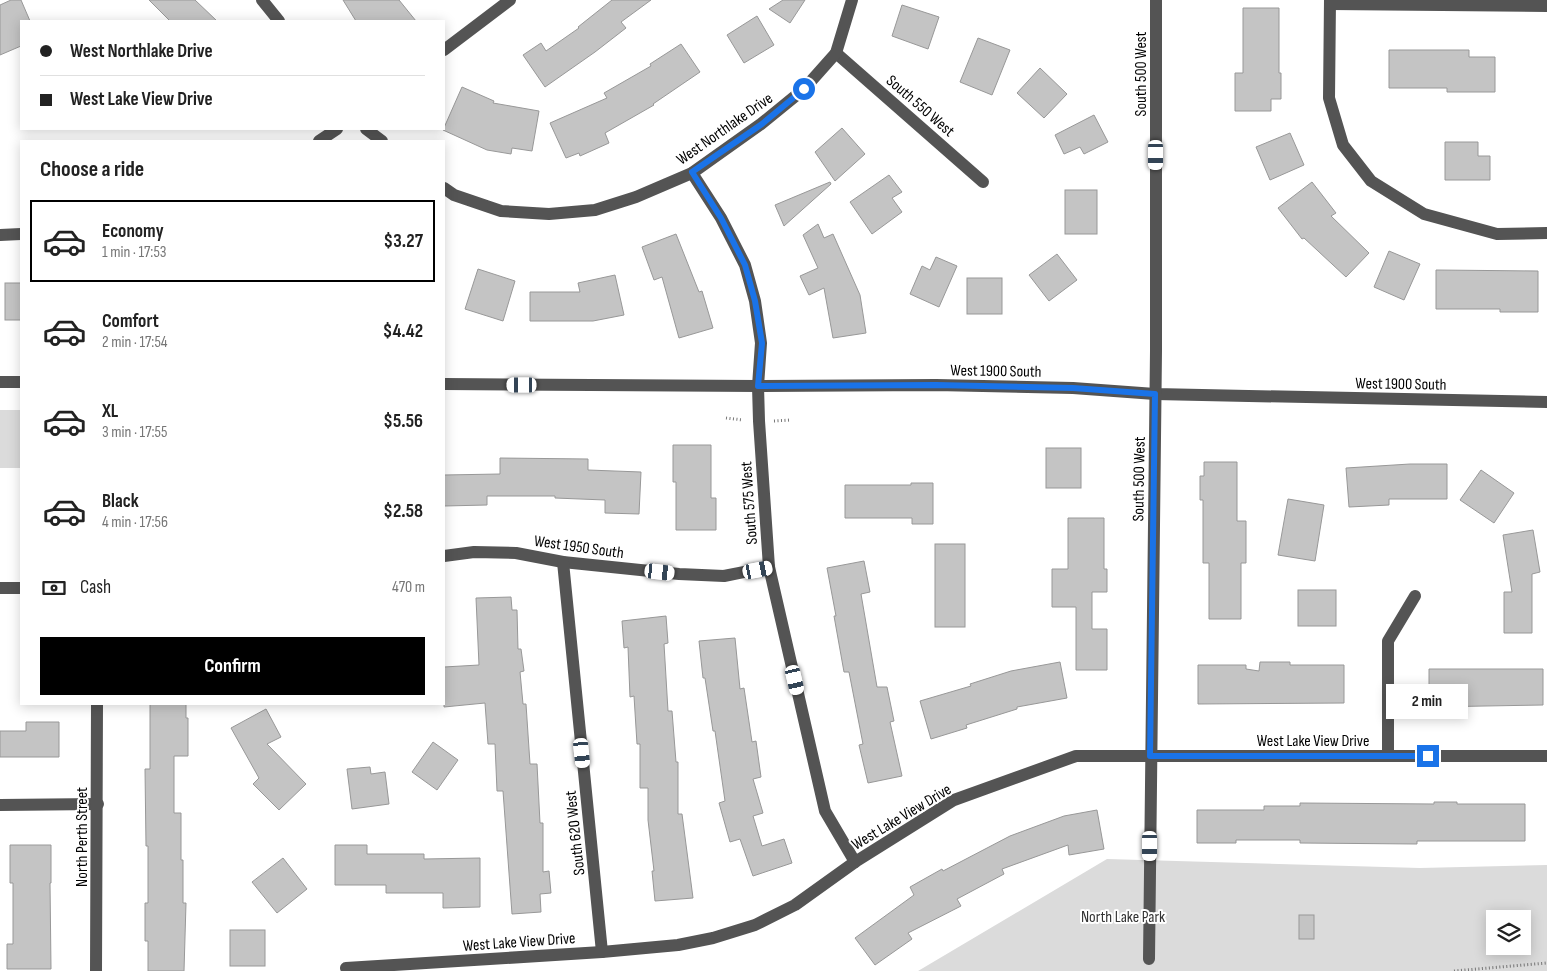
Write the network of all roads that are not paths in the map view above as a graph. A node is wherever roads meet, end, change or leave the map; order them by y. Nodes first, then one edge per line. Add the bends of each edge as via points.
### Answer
1 (262, 0) edge
2 (510, 0) edge
3 (852, 0) edge
4 (1156, 0) edge
5 (1330, 2) edge
6 (1547, 6) edge
7 (279, 20) edge
8 (445, 49) edge
9 (836, 53) junction
10 (336, 130) edge
11 (367, 130) edge
12 (320, 140) edge
13 (381, 140) edge
14 (692, 172) junction
15 (984, 182) dead end
16 (445, 189) edge
17 (1547, 233) edge
18 (20, 234) edge
19 (0, 235) edge
20 (0, 382) edge
21 (20, 382) edge
22 (445, 384) edge
23 (758, 386) junction
24 (1155, 394) junction
25 (1547, 402) edge
26 (445, 556) edge
27 (563, 562) junction
28 (769, 567) junction
29 (0, 588) edge
30 (20, 588) edge
31 (1415, 596) dead end
32 (97, 705) edge
33 (1150, 756) junction
34 (1388, 756) junction
35 (1547, 756) edge
36 (98, 804) junction
37 (0, 805) edge
38 (855, 862) junction
39 (602, 952) junction
40 (1149, 959) dead end
41 (346, 968) dead end
42 (96, 971) edge

1 - 7 street
2 - 8 street
3 - 9 street, West Northlake Drive
4 - 24 street, South 500 West
5 - 6 street
5 - 17 street via 1329,98 1343,145 1371,181 1424,214 1496,234
9 - 14 street, West Northlake Drive via 804,89 762,124
9 - 15 street, South 550 West
10 - 12 street
11 - 13 street
14 - 16 street, West Northlake Drive via 636,197 595,210 549,214 502,211 454,195
14 - 23 street, South 575 West via 745,265 762,343
18 - 19 street
20 - 21 street
22 - 23 street, West 1900 South
23 - 24 street, West 1900 South via 936,385 1073,388
23 - 28 street, South 575 West
24 - 25 street, West 1900 South
24 - 33 street, South 500 West
26 - 27 street, West 1950 South via 474,552 516,553
27 - 28 street, West 1950 South via 724,576
27 - 39 street, South 620 West
28 - 38 street, South 575 West via 825,811
29 - 30 street
31 - 34 street via 1388,641
32 - 36 street, North Perth Street
33 - 34 street, West Lake View Drive
33 - 38 street, West Lake View Drive via 1076,756 954,800
33 - 40 street, South 500 West
34 - 35 street, West Lake View Drive
36 - 37 street
36 - 42 street, North Perth Street
38 - 39 street, West Lake View Drive via 795,905 755,925 678,945
39 - 41 street, West Lake View Drive

